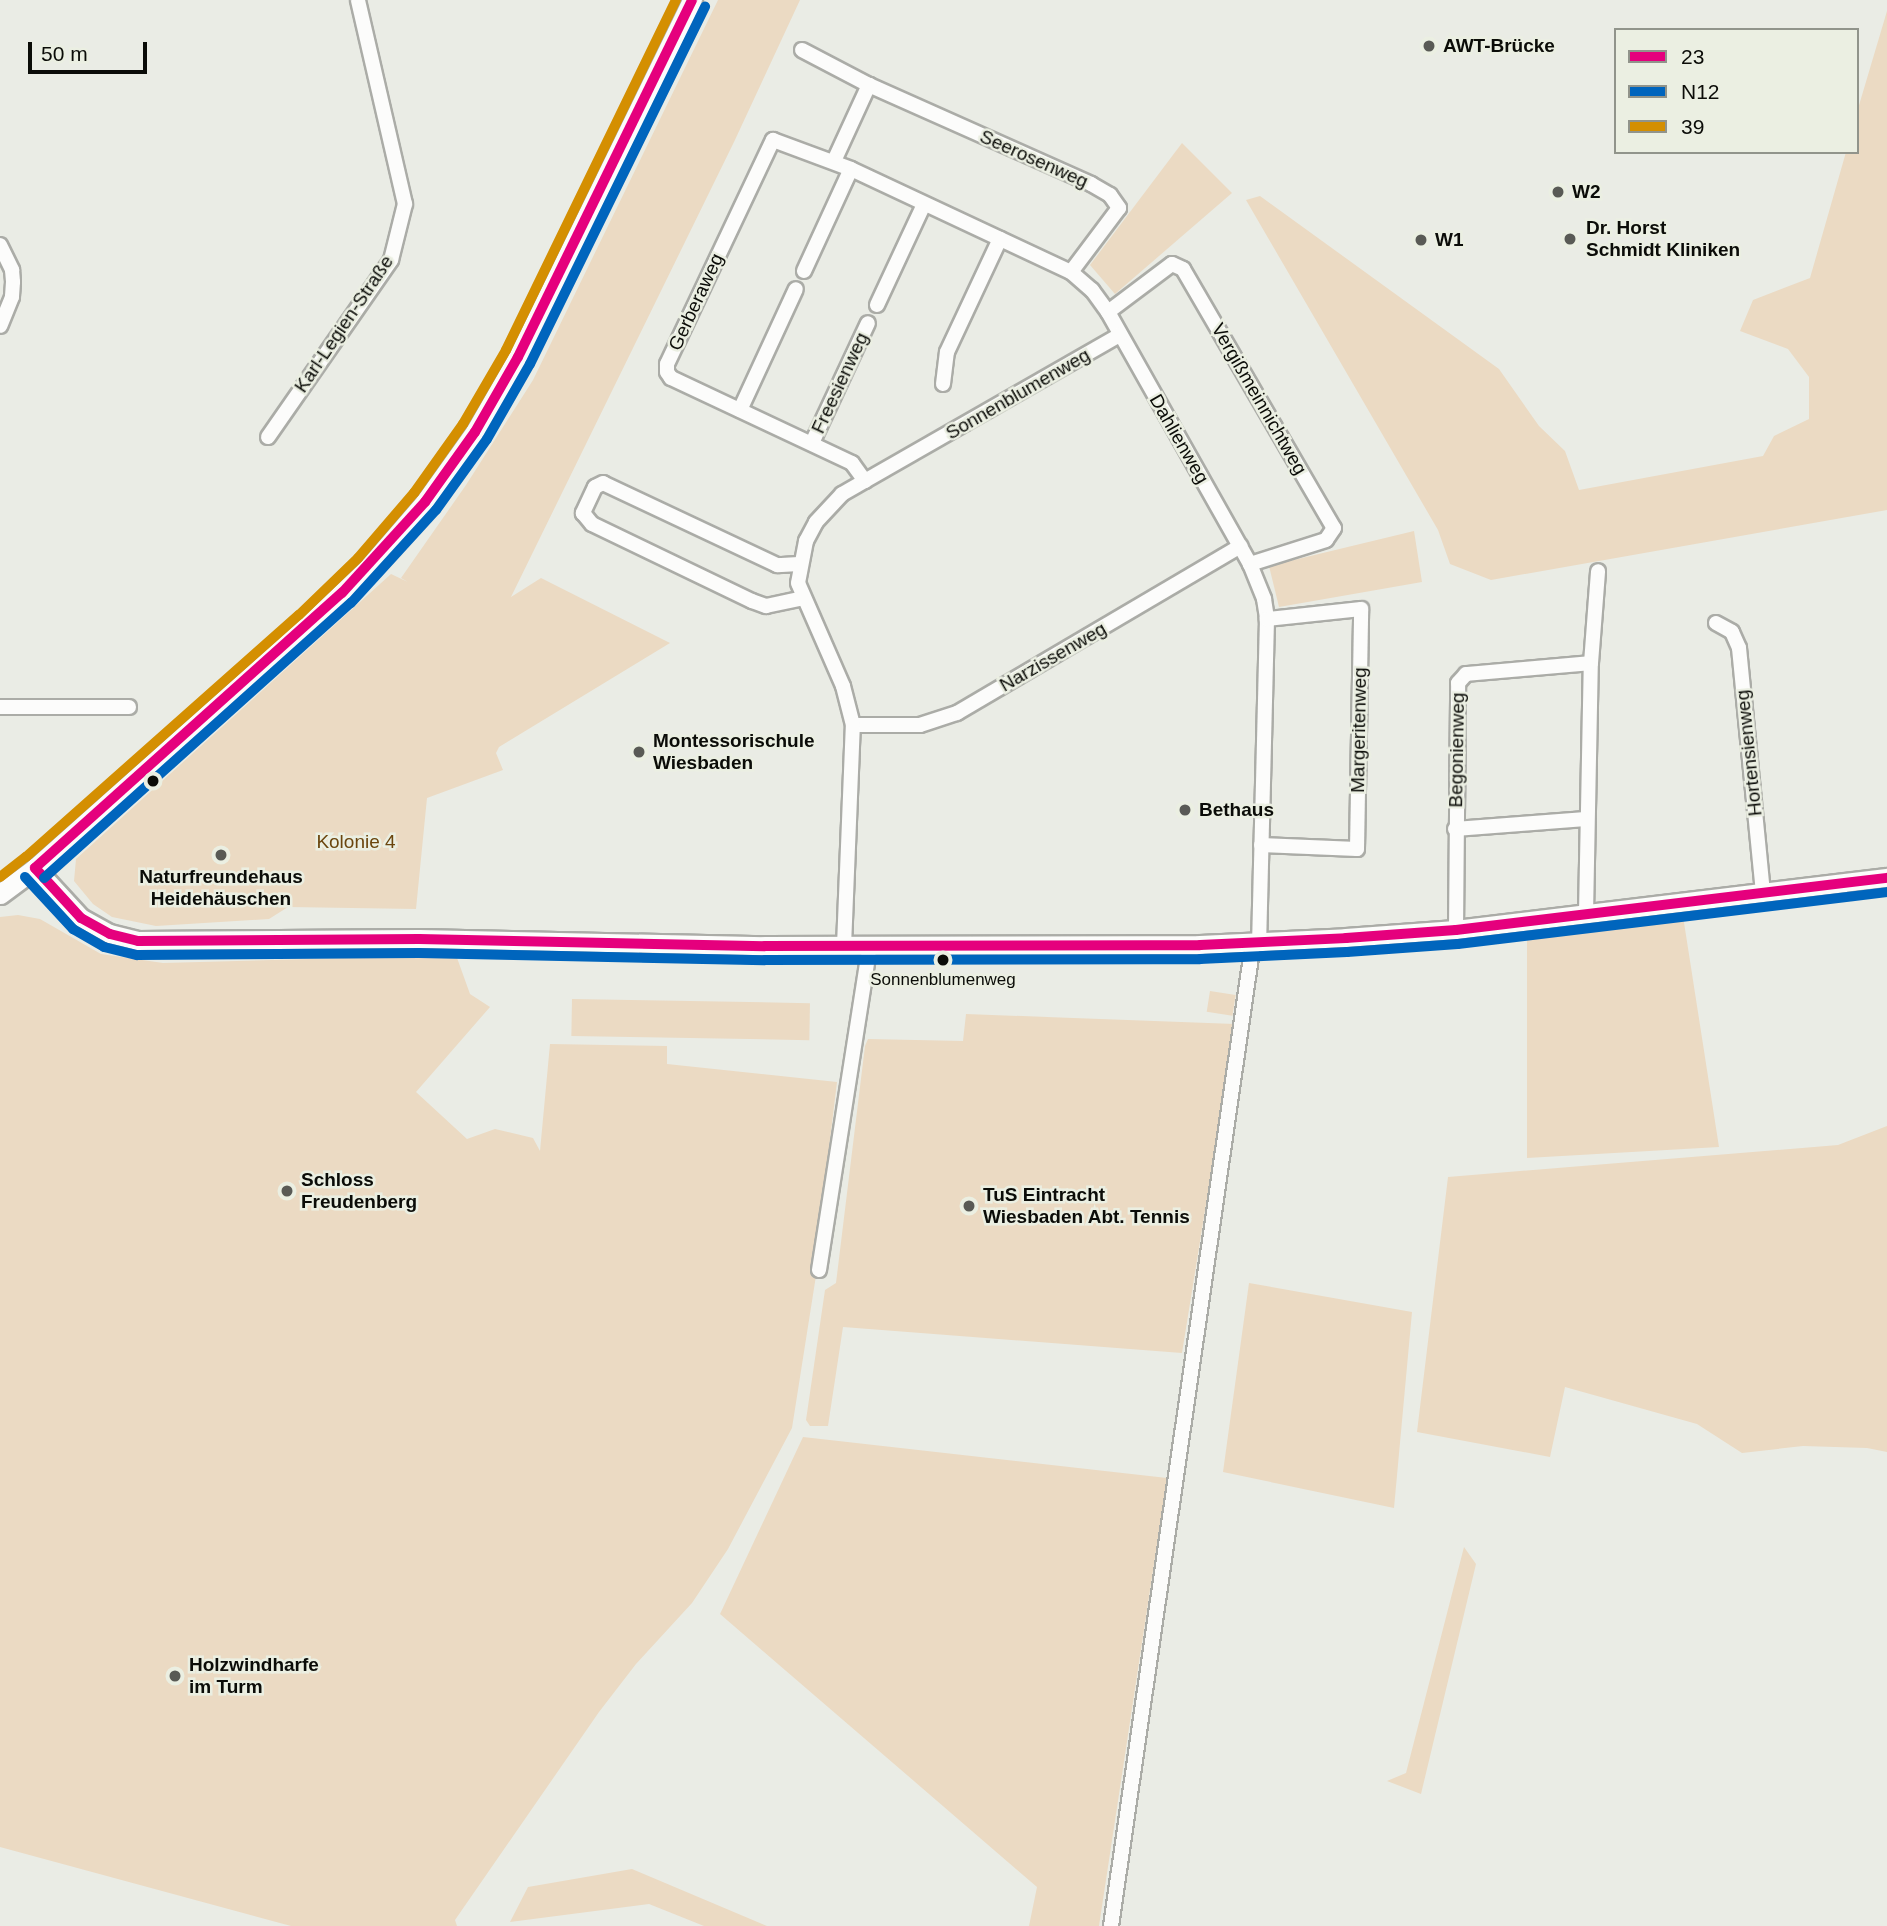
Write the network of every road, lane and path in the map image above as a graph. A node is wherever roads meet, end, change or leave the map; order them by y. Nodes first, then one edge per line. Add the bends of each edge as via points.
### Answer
1 (358, 0) edge
2 (692, 0) edge
3 (802, 50) dead end
4 (869, 85) junction
5 (773, 140) joint
6 (834, 161) junction
7 (851, 169) junction
8 (924, 204) junction
9 (1000, 239) junction
10 (0, 245) edge
11 (804, 271) dead end
12 (1071, 272) junction
13 (796, 289) dead end
14 (877, 305) dead end
15 (1108, 312) junction
16 (869, 323) dead end
17 (0, 326) edge
18 (1120, 335) junction
19 (943, 384) dead end
20 (740, 410) junction
21 (268, 437) dead end
22 (812, 443) junction
23 (865, 481) junction
24 (1240, 546) junction
25 (799, 564) junction
26 (1251, 564) junction
27 (1598, 571) dead end
28 (803, 598) junction
29 (1267, 619) junction
30 (1716, 623) dead end
31 (1591, 663) junction
32 (129, 706) dead end
33 (0, 707) edge
34 (852, 725) junction
35 (1586, 819) junction
36 (1455, 829) junction
37 (1261, 845) junction
38 (35, 867) junction
39 (1887, 878) edge
40 (1763, 893) junction
41 (0, 894) edge
42 (1586, 914) junction
43 (1456, 930) junction
44 (1256, 943) junction
45 (844, 946) junction
46 (870, 946) junction
47 (819, 1270) dead end
48 (1111, 1926) edge

1 - 21 street, Karl-Legien-Straße via 405,204 391,260
2 - 38 main road via 513,366 475,432 425,502 342,593
3 - 4 street, Seerosenweg
4 - 6 street
4 - 12 street, Seerosenweg via 1116,200 1117,212
5 - 6 street, Dahlienweg
5 - 20 street, Gerberaweg via 667,364 671,378
6 - 7 street, Dahlienweg
7 - 8 street, Dahlienweg
7 - 11 street
8 - 9 street, Dahlienweg
8 - 14 street
9 - 12 street, Dahlienweg
9 - 19 street via 947,352
10 - 17 street via 13,282
12 - 15 street, Dahlienweg
13 - 20 street
15 - 18 street, Dahlienweg
15 - 26 street, Vergißmeinnichtweg via 1172,264 1183,268 1334,528 1326,540
16 - 22 street, Freesienweg
18 - 23 street, Sonnenblumenweg
18 - 24 street, Dahlienweg
20 - 22 street, Gerberaweg
22 - 23 street, Gerberaweg via 852,463
23 - 25 street, Sonnenblumenweg via 842,495 816,522
24 - 26 street, Dahlienweg
24 - 34 street, Narzissenweg via 957,713 920,724
25 - 28 street, Sonnenblumenweg
25 - 28 street via 777,565 603,483 595,487 583,513 592,524 752,601 766,606
26 - 29 street, Dahlienweg
27 - 31 street
28 - 34 street, Sonnenblumenweg via 843,686
29 - 37 street, Dahlienweg
29 - 37 street, Margeritenweg via 1361,609 1357,849
30 - 40 street, Hortensienweg via 1732,632 1739,648
31 - 35 street
31 - 36 street, Begonienweg via 1462,677 1458,683
32 - 33 street
34 - 45 street, Sonnenblumenweg
35 - 36 street, Begonienweg
35 - 42 street
36 - 43 street, Begonienweg
37 - 44 street, Dahlienweg
38 - 41 main road
38 - 45 street via 80,918 110,934 138,941 419,939
39 - 40 street
40 - 42 street
42 - 43 street
43 - 44 street
44 - 46 street
44 - 48 street, Dahlienweg
45 - 46 street
46 - 47 street

